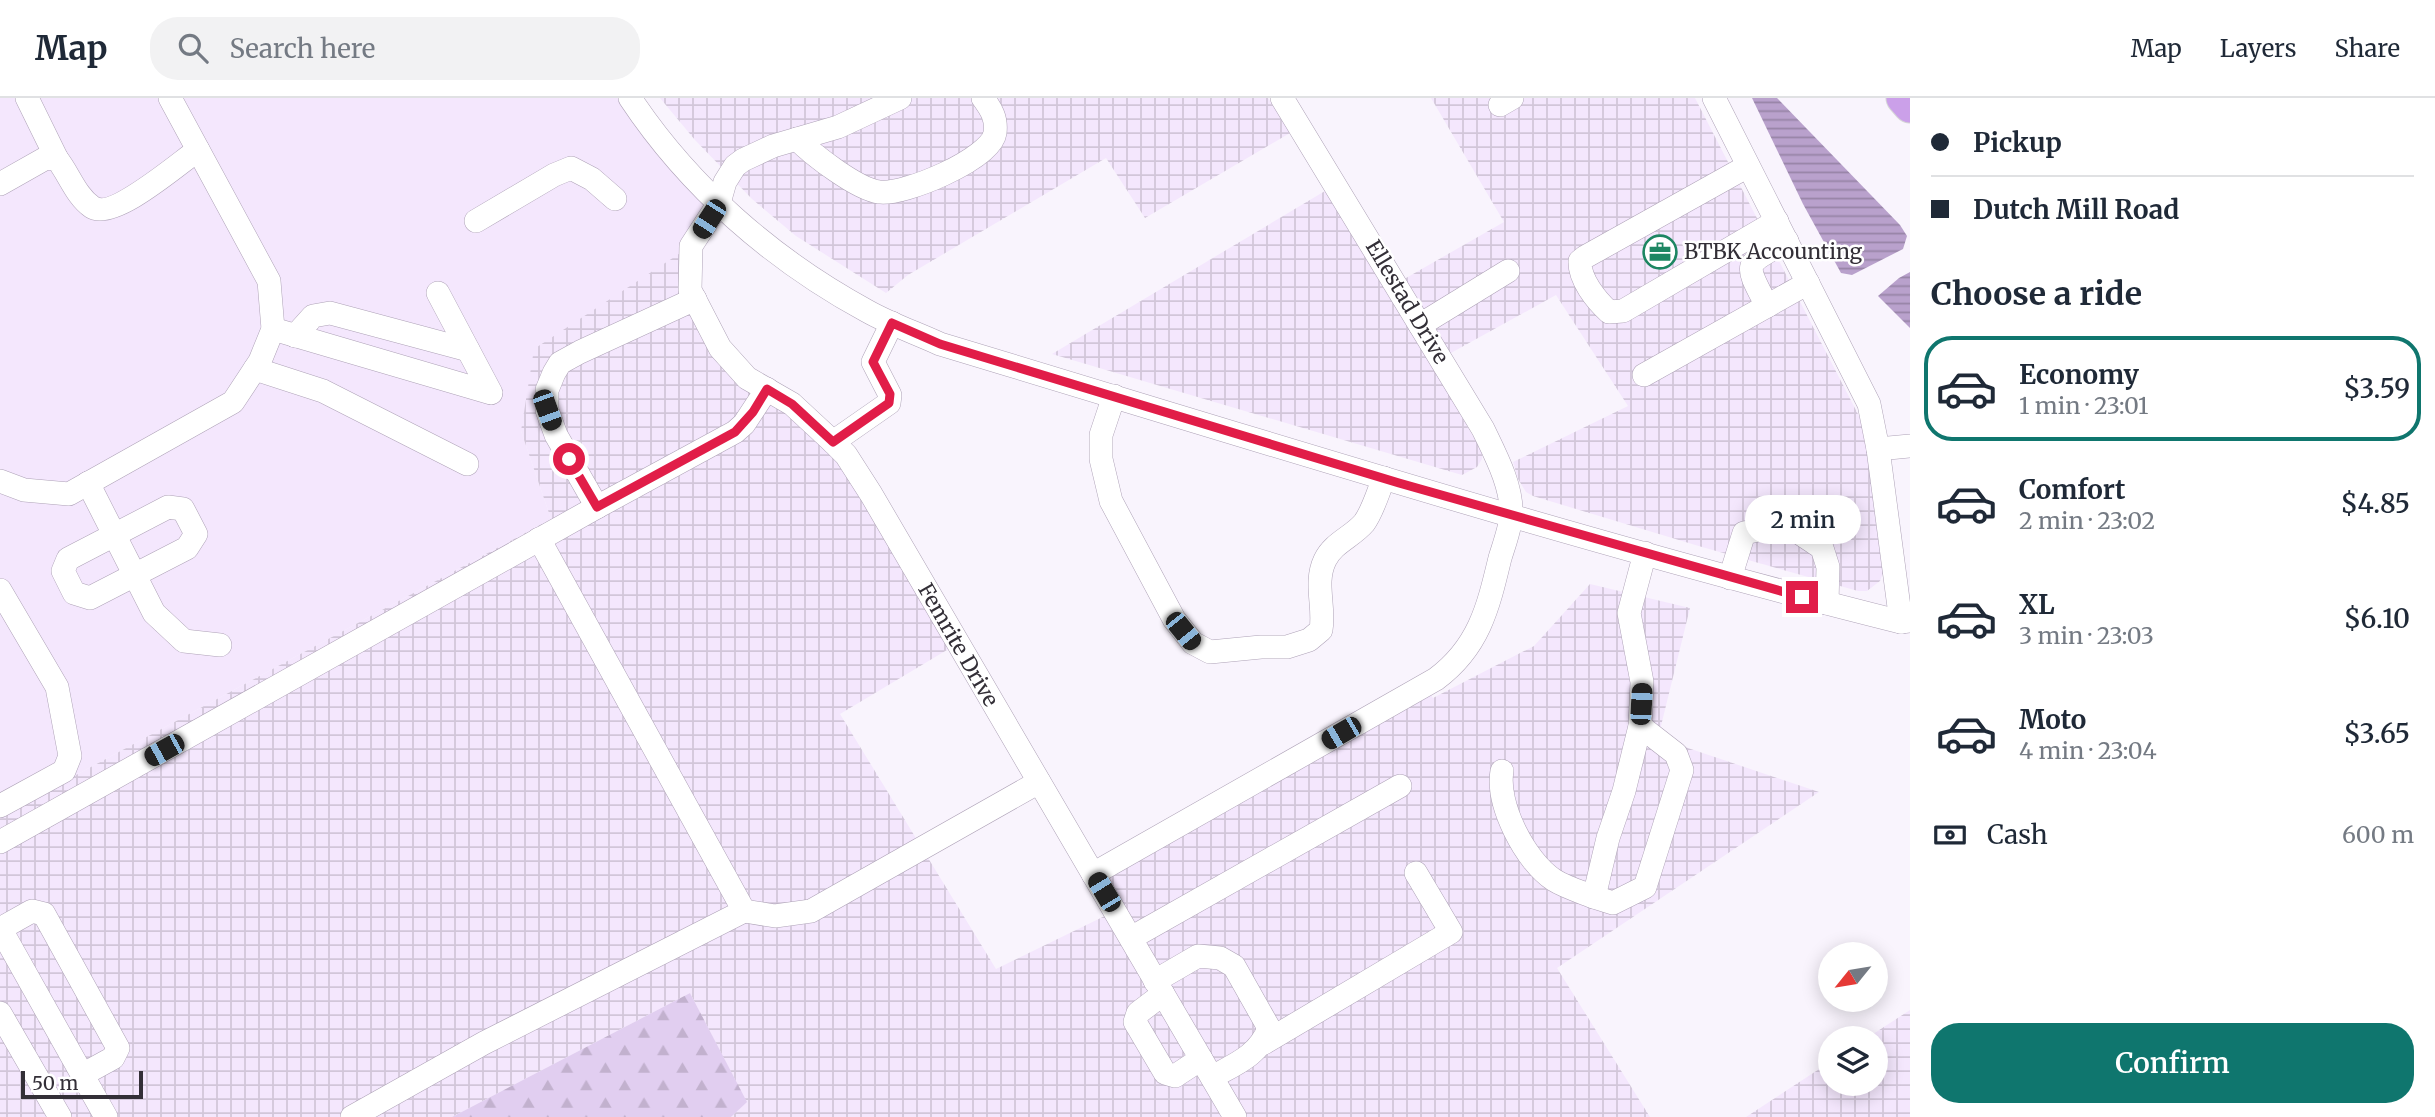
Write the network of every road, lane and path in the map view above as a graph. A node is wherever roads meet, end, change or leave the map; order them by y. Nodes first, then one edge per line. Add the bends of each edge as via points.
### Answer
1 (26, 98) edge
2 (170, 98) edge
3 (630, 98) edge
4 (900, 98) edge
5 (983, 98) edge
6 (1282, 98) edge
7 (1714, 98) edge
8 (1903, 98) edge
9 (1910, 106) edge
10 (797, 139) junction
11 (198, 149) junction
12 (57, 159) junction
13 (1748, 166) junction
14 (0, 184) edge
15 (615, 199) dead end
16 (719, 203) junction
17 (476, 221) dead end
18 (1782, 231) junction
19 (1508, 271) dead end
20 (1808, 283) junction
21 (438, 293) dead end
22 (695, 299) junction
23 (1767, 306) junction
24 (892, 323) junction
25 (1420, 325) junction
26 (273, 329) junction
27 (295, 335) junction
28 (468, 350) junction
29 (255, 369) junction
30 (1644, 375) dead end
31 (767, 389) junction
32 (1114, 396) junction
33 (833, 442) junction
34 (1910, 446) edge
35 (1878, 449) junction
36 (467, 464) dead end
37 (1384, 478) junction
38 (0, 481) edge
39 (88, 483) junction
40 (597, 507) junction
41 (1511, 515) junction
42 (115, 535) junction
43 (540, 539) junction
44 (1645, 553) junction
45 (135, 575) junction
46 (1730, 578) junction
47 (0, 590) edge
48 (1826, 603) junction
49 (1907, 624) edge
50 (220, 645) dead end
51 (1640, 726) junction
52 (1502, 771) dead end
53 (1039, 782) junction
54 (1400, 786) dead end
55 (0, 806) edge
56 (0, 842) edge
57 (1416, 873) dead end
58 (1093, 874) junction
59 (1594, 897) junction
60 (744, 911) junction
61 (0, 928) edge
62 (1131, 939) junction
63 (1159, 987) junction
64 (0, 1013) edge
65 (1264, 1043) junction
66 (1207, 1068) junction
67 (82, 1075) junction
68 (60, 1117) edge
69 (106, 1117) edge
70 (352, 1117) edge
71 (1235, 1117) edge

1 - 12 street
2 - 11 street
3 - 16 street via 668,150
4 - 10 street, Femrite Drive via 838,127
5 - 10 street via 994,113 995,135 983,151 902,191 877,192 843,175
6 - 25 street, Ellestad Drive
7 - 13 street
8 - 9 highway
10 - 16 street, Femrite Drive via 735,166
11 - 12 street via 124,203 102,210 82,198
11 - 26 street via 269,281
12 - 14 street via 46,158
13 - 18 street
13 - 18 street via 1585,257 1580,269 1598,302 1609,312 1623,311
15 - 17 street via 571,168
16 - 22 street, Femrite Drive via 691,246 690,290
16 - 24 street via 800,271
18 - 20 street
18 - 23 street via 1751,265 1751,275
19 - 25 street
20 - 23 street
20 - 35 street via 1869,404
21 - 28 street
22 - 31 street, Femrite Drive via 720,348 747,378
22 - 40 street via 580,352 554,373 547,390 547,410
23 - 30 street
24 - 32 street via 940,344
24 - 33 street via 873,362 890,394 889,403
25 - 41 street, Ellestad Drive via 1502,467
26 - 27 street
26 - 29 street
27 - 28 street via 313,316 330,313
27 - 28 street via 491,393
29 - 36 street via 323,391
29 - 39 street via 233,402
31 - 33 street, Femrite Drive via 792,404
31 - 40 street via 735,432
32 - 37 street
32 - 37 street via 1101,435 1101,459 1111,501 1174,619 1193,643 1210,652 1287,647 1309,640 1321,630 1318,581 1324,561 1365,522
33 - 53 street, Femrite Drive via 871,494
34 - 35 street
35 - 49 street
37 - 41 street
38 - 39 street via 24,490 69,494
39 - 42 street
40 - 43 street
41 - 44 street
41 - 58 street via 1489,603 1456,664
42 - 45 street
42 - 45 street via 68,559 63,571 74,593 90,598
42 - 45 street via 168,507 183,509 196,534 187,548
43 - 56 street
43 - 60 street
44 - 46 street
44 - 51 street via 1629,613 1642,682
45 - 50 street via 154,613 171,631 184,641
46 - 48 street
46 - 48 street via 1744,533 1793,528 1822,548 1828,567
47 - 55 street via 57,687 70,756 64,771
48 - 49 street
51 - 59 street
51 - 59 street via 1676,754 1682,770 1645,887 1613,903
52 - 59 street via 1500,785 1518,839 1552,879
53 - 58 street, Femrite Drive
53 - 60 street via 811,911 775,916
54 - 62 street
57 - 65 street via 1451,932
58 - 62 street, Femrite Drive
60 - 70 street via 484,1042
61 - 67 street
61 - 67 street via 32,911 44,914 51,926 118,1048 113,1058
62 - 63 street, Femrite Drive
63 - 65 street via 1198,956 1220,958 1234,966 1269,1028
63 - 66 street, Femrite Drive
63 - 66 street via 1135,1022 1165,1073 1175,1076
64 - 68 street
65 - 66 street via 1248,1056
66 - 71 street, Femrite Drive
67 - 69 street

